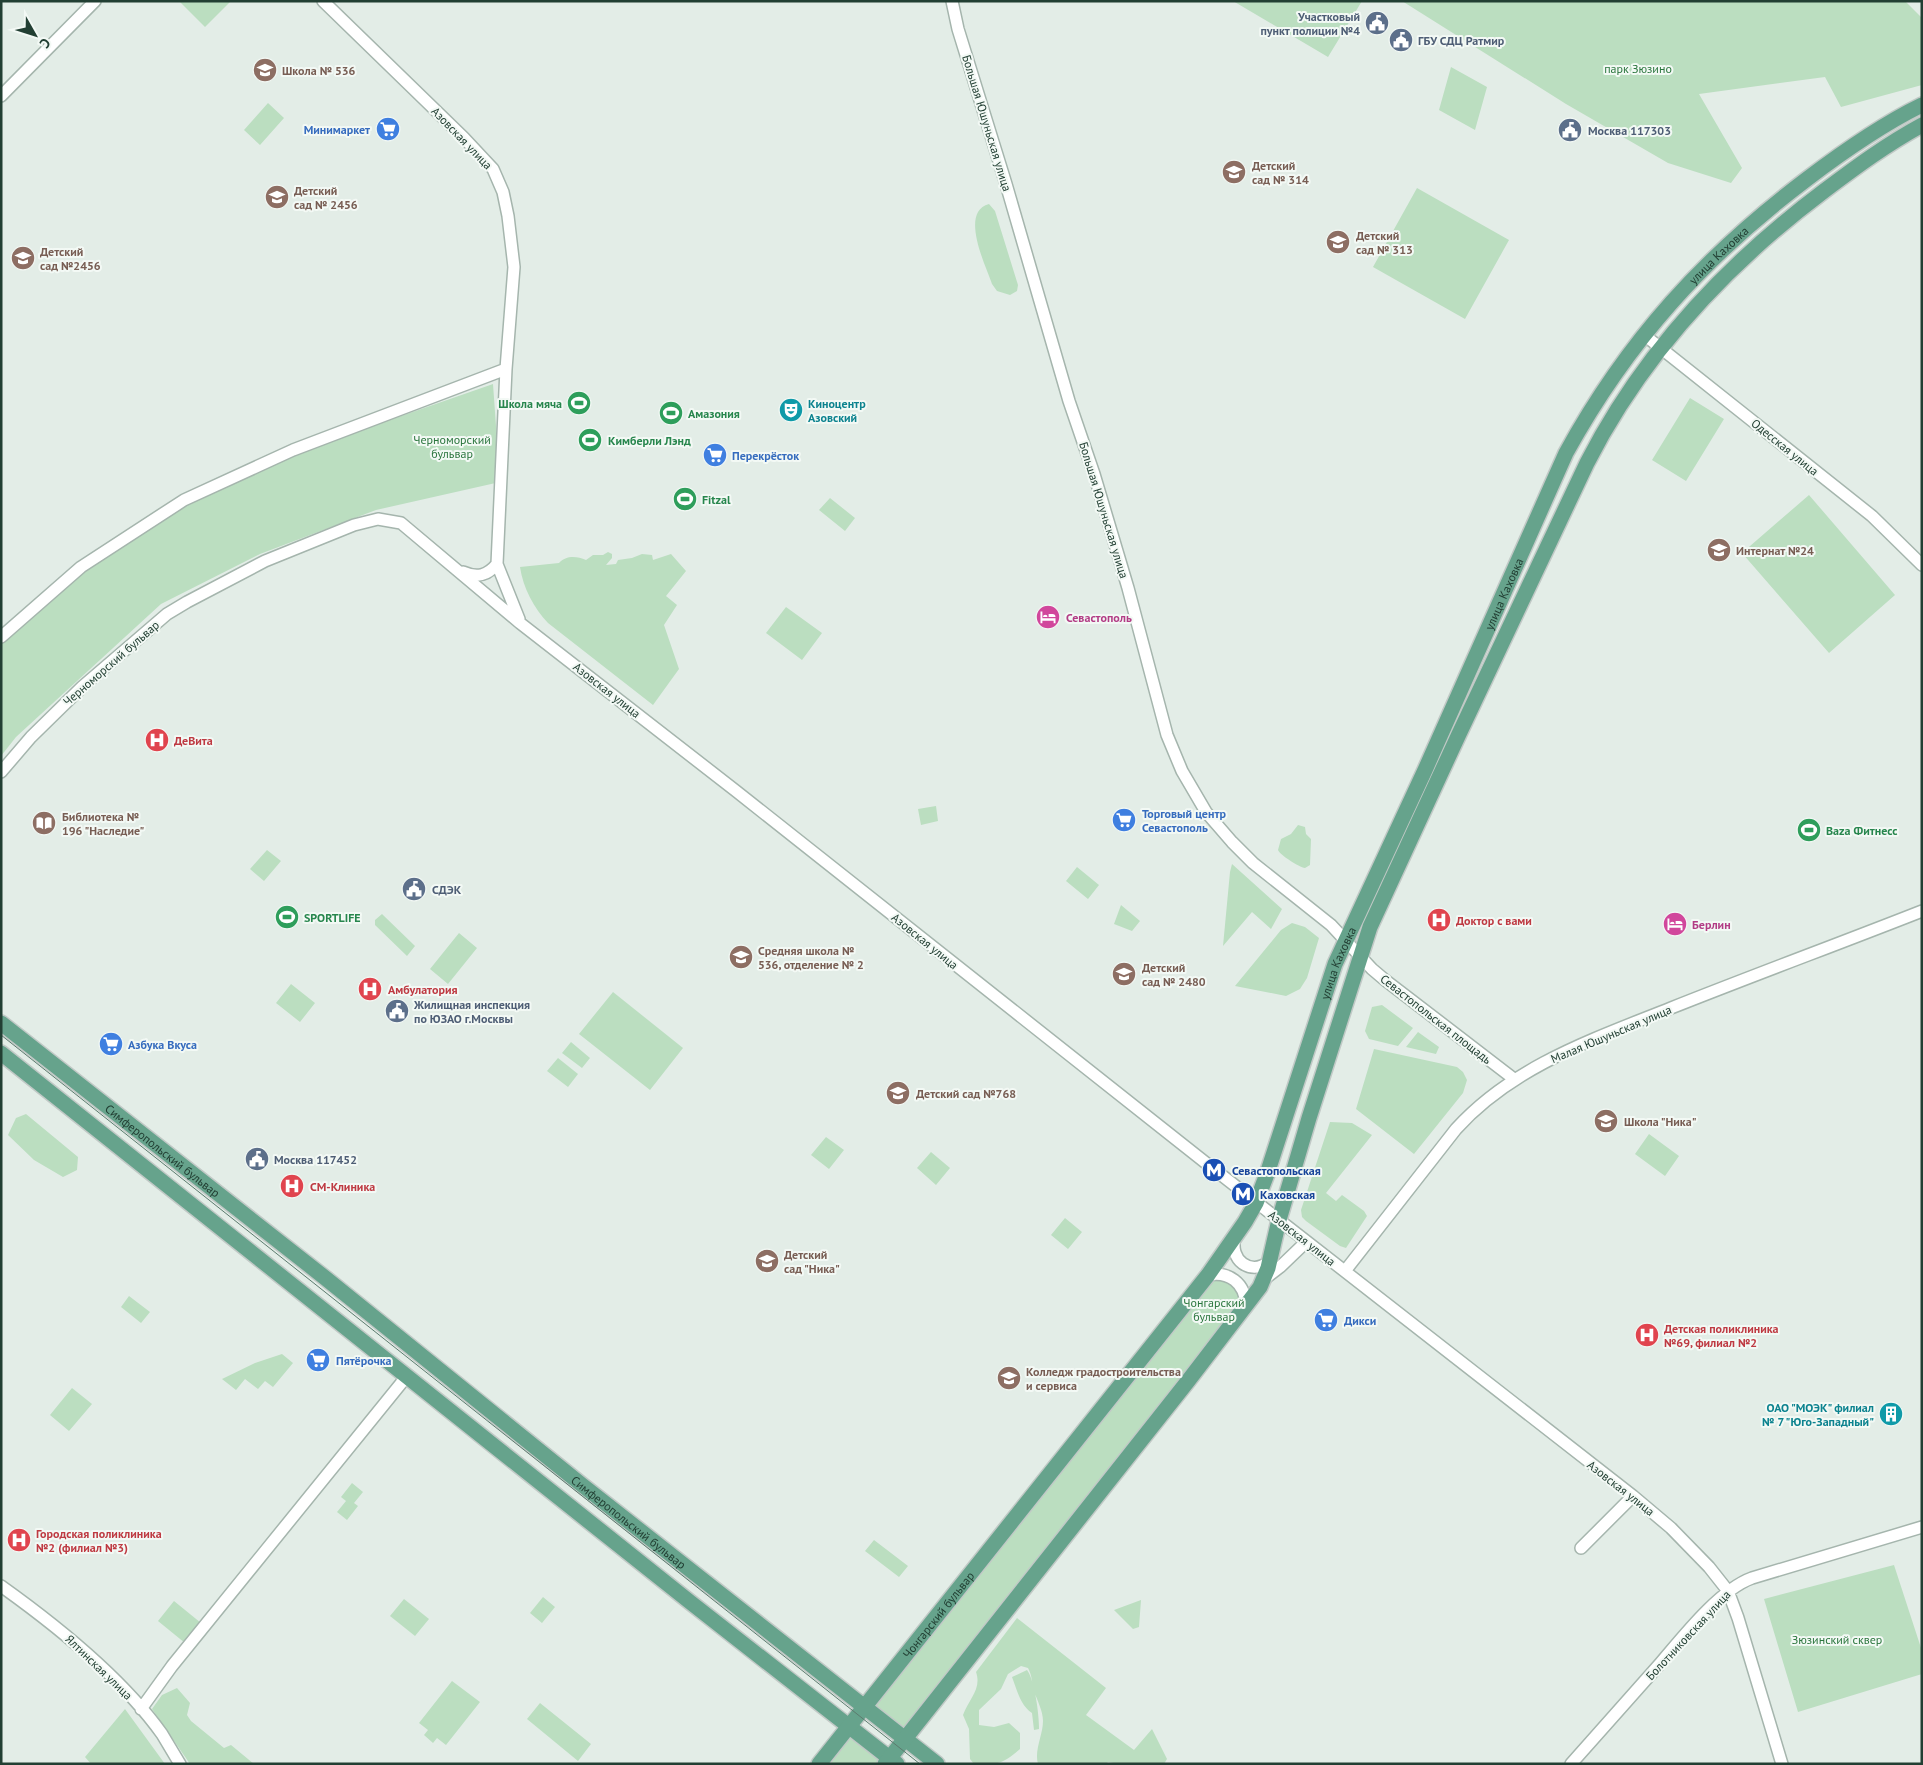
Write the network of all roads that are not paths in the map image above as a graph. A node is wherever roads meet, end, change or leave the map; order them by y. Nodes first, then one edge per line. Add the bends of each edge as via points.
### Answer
1 (95, 1) edge
2 (323, 1) edge
3 (952, 1) edge
4 (1, 96) edge
5 (1922, 105) edge
6 (1922, 125) edge
7 (1643, 334) junction
8 (1660, 348) junction
9 (506, 369) junction
10 (497, 564) junction
11 (1922, 565) edge
12 (462, 572) junction
13 (520, 623) junction
14 (1, 637) edge
15 (1, 772) edge
16 (1922, 912) edge
17 (1345, 940) junction
18 (1360, 956) junction
19 (1, 1023) edge
20 (1, 1053) edge
21 (1514, 1079) junction
22 (1256, 1203) junction
23 (1278, 1220) junction
24 (1235, 1237) junction
25 (1306, 1242) junction
26 (1269, 1262) junction
27 (1345, 1271) junction
28 (1208, 1275) junction
29 (324, 1277) junction
30 (1263, 1280) junction
31 (307, 1298) junction
32 (1246, 1305) junction
33 (407, 1376) junction
34 (1633, 1496) junction
35 (1922, 1526) edge
36 (1581, 1548) dead end
37 (1, 1586) edge
38 (1728, 1590) junction
39 (864, 1707) junction
40 (141, 1709) junction
41 (849, 1726) junction
42 (905, 1738) junction
43 (890, 1762) edge
44 (180, 1764) edge
45 (819, 1764) edge
46 (938, 1764) edge
47 (1571, 1764) edge
48 (1782, 1764) edge

1 - 4 street
2 - 9 street, Азовская улица via 493,169 503,192 514,267
3 - 17 street, Большая Юшуньская улица via 1173,750 1206,812 1232,842 1252,863 1331,925
5 - 7 main road, улица Каховка via 1893,119 1849,148 1785,196 1724,248
6 - 8 main road, улица Каховка via 1859,164 1762,240 1731,268
7 - 8 street, Одесская улица
7 - 17 main road, улица Каховка via 1588,414 1566,453 1425,770
8 - 11 street, Одесская улица via 1872,516
8 - 18 main road, улица Каховка via 1604,431 1592,455 1455,743 1370,927
9 - 10 street, Азовская улица
9 - 14 street via 293,450 184,500 81,567
10 - 12 street via 491,572 482,575
10 - 13 street, Азовская улица
12 - 13 street, Черноморский бульвар
12 - 15 street, Черноморский бульвар via 401,523 383,519 354,525 265,561 167,614 82,687
13 - 22 street, Азовская улица
16 - 21 street, Малая Юшуньская улица via 1562,1052
17 - 18 street, Большая Юшуньская улица
17 - 22 main road, улица Каховка via 1323,997
18 - 21 street, Севастопольская площадь via 1385,980
18 - 23 main road, улица Каховка
19 - 29 main road, Симферопольский бульвар
20 - 31 main road, Симферопольский бульвар
21 - 27 street, Малая Юшуньская улица via 1476,1108 1456,1129
22 - 23 street, Азовская улица
22 - 24 main road, Чонгарский бульвар
23 - 25 street, Азовская улица
23 - 26 main road
24 - 26 street via 1235,1255 1242,1264 1253,1268
24 - 28 main road, Чонгарский бульвар
25 - 27 street, Азовская улица
25 - 30 street
26 - 30 main road
27 - 34 street, Азовская улица
28 - 32 street via 1222,1274 1235,1280 1244,1291
28 - 39 main road, Чонгарский бульвар
29 - 31 main road
29 - 39 main road, Симферопольский бульвар
30 - 32 main road
31 - 33 main road, Симферопольский бульвар
32 - 42 main road
33 - 40 street via 172,1666
33 - 41 main road, Симферопольский бульвар
34 - 36 street
34 - 38 street, Азовская улица via 1671,1528
35 - 38 street, Болотниковская улица via 1752,1578
37 - 40 street, Ялтинская улица via 54,1624
38 - 47 street, Болотниковская улица
38 - 48 street, Азовская улица
39 - 41 main road, Чонгарский бульвар
39 - 42 main road, Симферопольский бульвар
40 - 44 street, Ялтинская улица
41 - 43 main road, Симферопольский бульвар
41 - 45 main road, Чонгарский бульвар
42 - 43 main road
42 - 46 main road, Симферопольский бульвар

